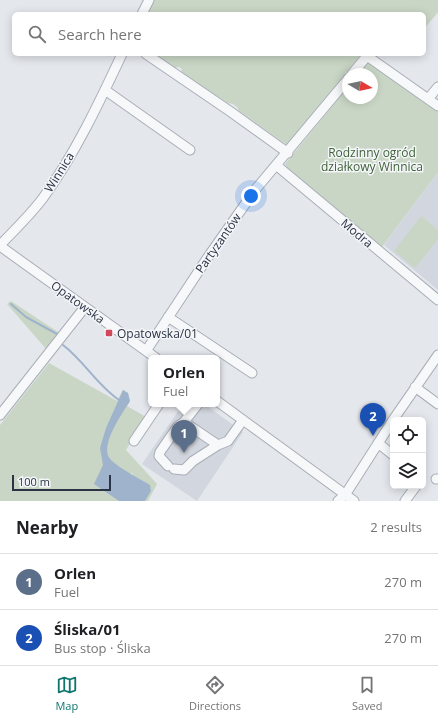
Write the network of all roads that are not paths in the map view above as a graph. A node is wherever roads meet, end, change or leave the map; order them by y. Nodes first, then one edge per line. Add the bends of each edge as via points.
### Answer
1 (149, 0) edge
2 (143, 12) edge
3 (121, 56) edge
4 (149, 56) edge
5 (357, 68) edge
6 (342, 86) edge
7 (438, 87) edge
8 (105, 90) junction
9 (428, 99) junction
10 (438, 106) edge
11 (190, 150) dead end
12 (288, 153) junction
13 (276, 165) junction
14 (0, 245) edge
15 (438, 300) edge
16 (85, 307) junction
17 (168, 317) junction
18 (146, 351) junction
19 (152, 355) edge
20 (438, 355) edge
21 (252, 373) dead end
22 (415, 387) junction
23 (220, 403) edge
24 (438, 404) edge
25 (157, 407) edge
26 (196, 407) edge
27 (0, 415) edge
28 (395, 417) edge
29 (242, 420) junction
30 (184, 422) junction
31 (390, 425) edge
32 (134, 441) dead end
33 (378, 444) junction
34 (218, 445) junction
35 (392, 453) edge
36 (414, 489) edge
37 (345, 495) junction
38 (338, 501) edge
39 (354, 501) edge
40 (405, 501) edge

1 - 2 street
3 - 8 street, Winnica
4 - 12 street
5 - 9 street via 367,56
6 - 12 street, Partyzantów
7 - 9 street
8 - 11 street
8 - 14 street, Winnica via 70,155 43,198
9 - 10 street
12 - 13 street, Partyzantów
13 - 15 street, Modra
13 - 17 street, Partyzantów via 255,190
14 - 16 street, Opatowska
16 - 18 street, Opatowska
16 - 27 street
17 - 18 street, Partyzantów
17 - 21 street
18 - 19 street, Opatowska
20 - 22 street
22 - 24 street
22 - 28 street
23 - 29 street
25 - 32 street
26 - 30 street
29 - 34 street via 228,441
29 - 37 street
30 - 34 street
30 - 34 street via 178,426 160,452 159,456 171,467 184,470
31 - 33 street
33 - 35 street
33 - 37 street
36 - 40 street
37 - 38 street
37 - 39 street

